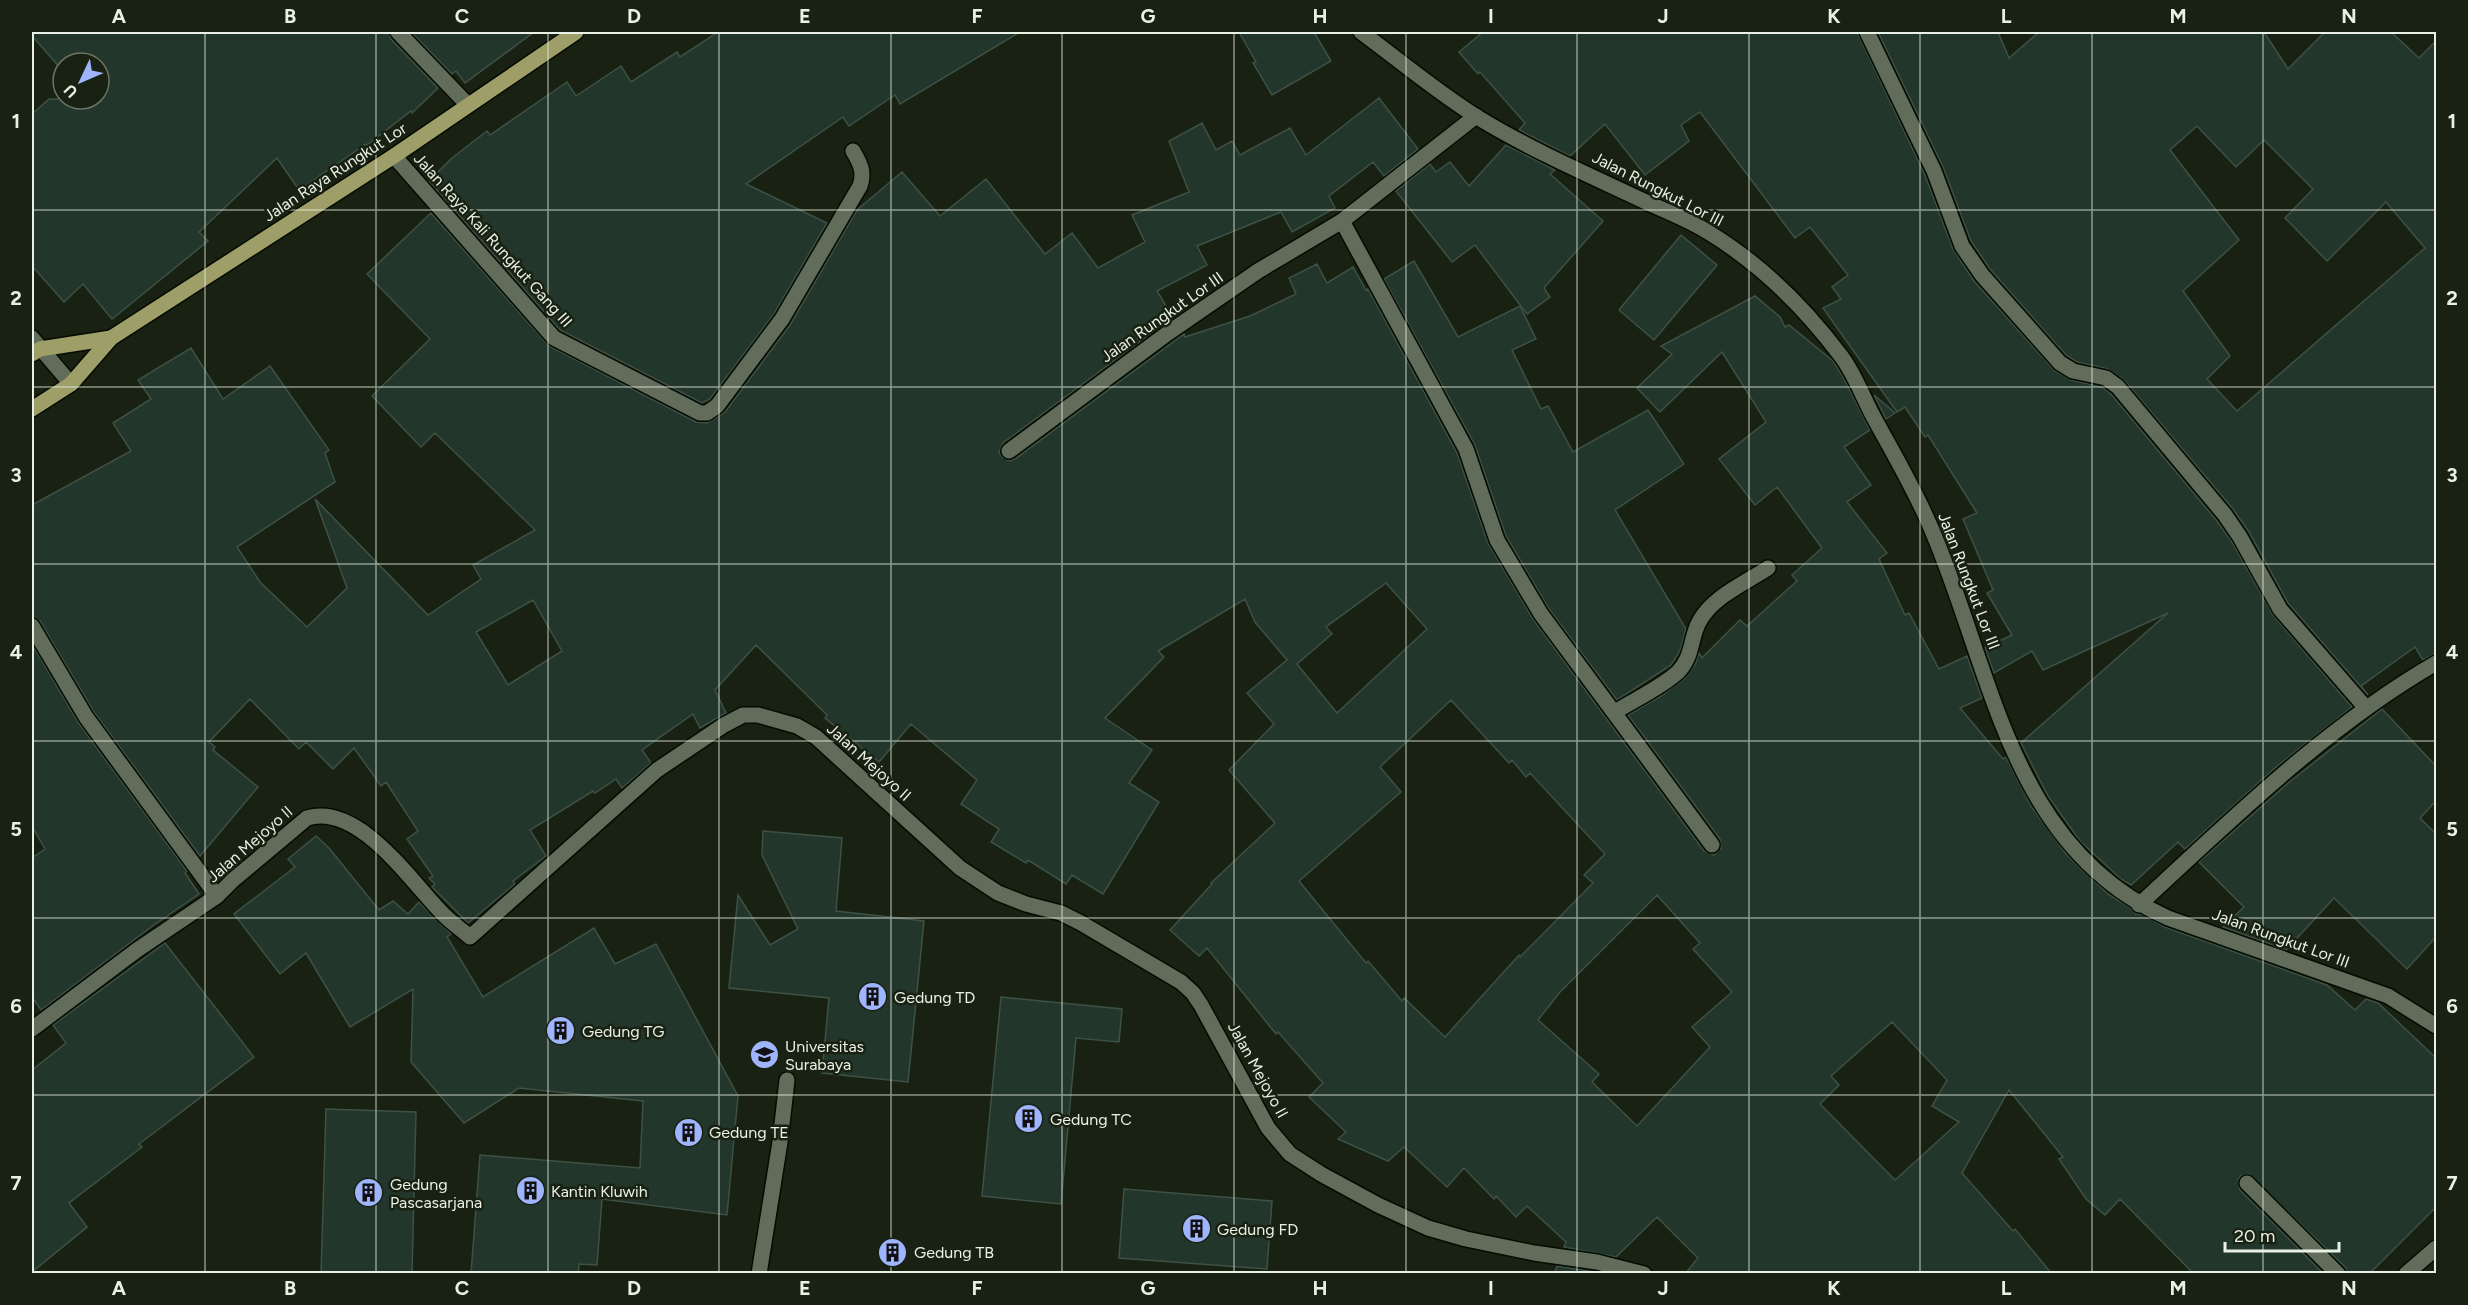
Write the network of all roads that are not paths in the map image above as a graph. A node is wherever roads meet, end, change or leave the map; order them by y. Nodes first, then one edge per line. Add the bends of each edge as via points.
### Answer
1 (398, 32) edge
2 (576, 32) edge
3 (1360, 32) edge
4 (1867, 32) edge
5 (466, 104) junction
6 (1476, 116) junction
7 (853, 151) dead end
8 (394, 156) junction
9 (1342, 221) junction
10 (111, 338) junction
11 (34, 347) edge
12 (71, 384) junction
13 (32, 409) edge
14 (1009, 451) dead end
15 (1768, 568) dead end
16 (32, 626) edge
17 (2436, 663) edge
18 (2366, 708) junction
19 (1615, 712) junction
20 (1712, 845) dead end
21 (217, 896) junction
22 (2139, 905) junction
23 (2436, 1026) edge
24 (32, 1029) edge
25 (787, 1080) dead end
26 (2247, 1183) dead end
27 (2436, 1248) edge
28 (759, 1274) edge
29 (1644, 1274) edge
30 (2338, 1274) edge
31 (2406, 1274) edge

1 - 5 street
2 - 5 main road, Jalan Raya Rungkut Lor
3 - 6 street, Jalan Rungkut Lor III
4 - 18 street via 1934,171 1962,246 1982,275 2060,363 2073,371 2106,378 2118,387 2212,498 2280,609
5 - 8 main road, Jalan Raya Rungkut Lor
6 - 9 street, Jalan Rungkut Lor III
6 - 22 street, Jalan Rungkut Lor III via 1707,231 1747,258 1796,303 1842,358 1931,528 2010,745 2037,801 2085,861
7 - 8 street, Jalan Raya Kali Rungkut Gang III via 861,164 860,186 782,319 717,406 707,413 554,338
8 - 10 main road, Jalan Raya Rungkut Lor
9 - 14 street, Jalan Rungkut Lor III via 1168,333
9 - 19 street via 1466,449 1497,540 1518,578
10 - 11 main road, Jalan Raya Rungkut Lor
10 - 12 main road, Jalan Raya Rungkut Lor
11 - 12 street
12 - 13 main road, Jalan Raya Rungkut Lor
15 - 19 street via 1706,612 1698,623 1689,659 1677,673
16 - 21 street via 86,717
17 - 18 street
18 - 22 street via 2242,809
19 - 20 street
21 - 24 street, Jalan Mejoyo II
21 - 29 street, Jalan Mejoyo II via 307,819 320,816 367,833 470,937 657,770 724,725 743,715 758,715 816,736 960,868 998,893 1061,913 1181,982 1201,1005 1268,1128 1290,1154 1321,1174 1428,1228
22 - 23 street, Jalan Rungkut Lor III via 2388,996
25 - 28 street
26 - 30 street
27 - 31 street

